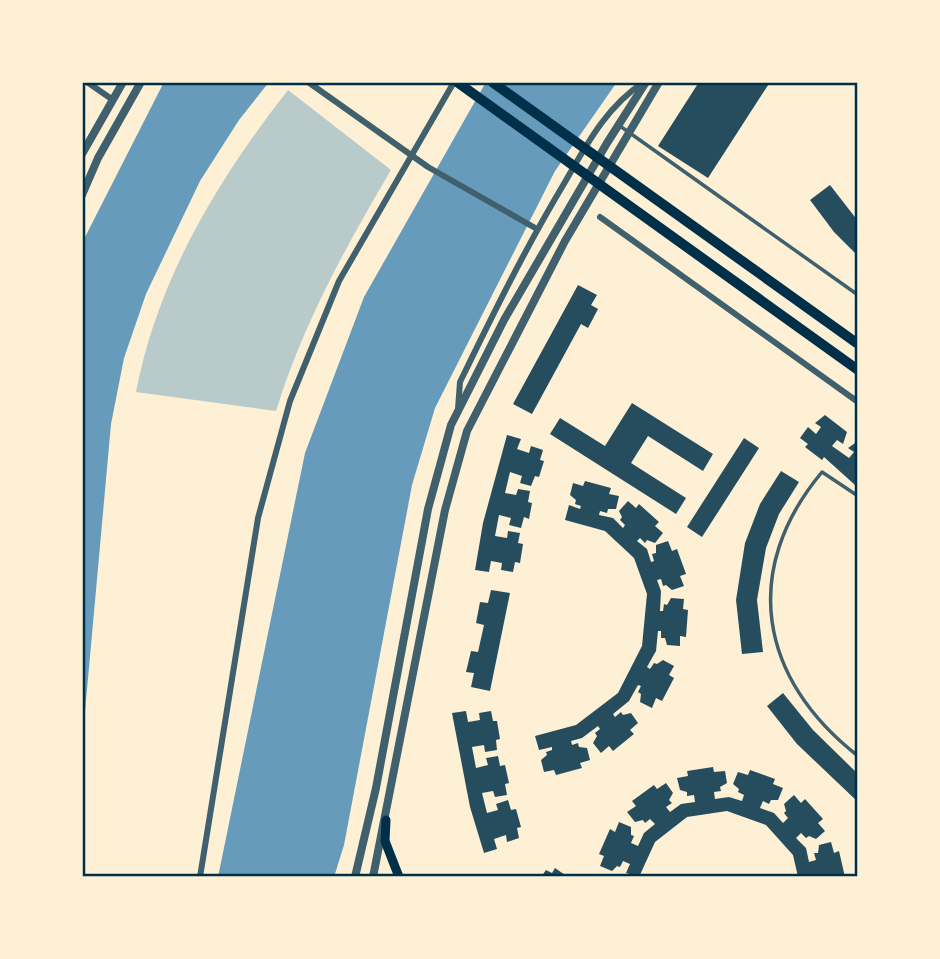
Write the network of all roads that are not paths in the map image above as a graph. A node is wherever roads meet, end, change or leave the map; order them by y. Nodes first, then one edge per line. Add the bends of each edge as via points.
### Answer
1 (87, 82) edge
2 (123, 82) edge
3 (141, 82) edge
4 (309, 82) edge
5 (456, 82) edge
6 (492, 82) edge
7 (645, 82) edge
8 (659, 82) edge
9 (113, 100) junction
10 (618, 125) junction
11 (628, 132) junction
12 (82, 154) edge
13 (411, 155) junction
14 (82, 195) edge
15 (600, 217) dead end
16 (537, 229) junction
17 (858, 295) edge
18 (858, 344) edge
19 (858, 370) edge
20 (858, 402) edge
21 (458, 411) junction
22 (858, 496) edge
23 (858, 756) edge
24 (386, 820) junction
25 (200, 877) edge
26 (355, 877) edge
27 (373, 877) edge
28 (399, 877) edge

1 - 9 street
2 - 9 street
3 - 14 street
4 - 13 street
5 - 13 street
5 - 19 highway
6 - 18 highway
7 - 10 street
7 - 16 street via 625,95 600,122
8 - 11 street
9 - 12 street
10 - 11 lane
10 - 21 street via 503,320
11 - 17 lane
11 - 24 street via 565,241 467,431 445,510
13 - 16 street
13 - 25 street via 339,281 280,432 258,518
15 - 20 street
16 - 21 street via 460,382
21 - 26 street via 428,509
22 - 23 lane via 822,472 805,492 778,549 770,613 774,639 793,687 826,728
24 - 27 street
24 - 28 main road via 385,841

